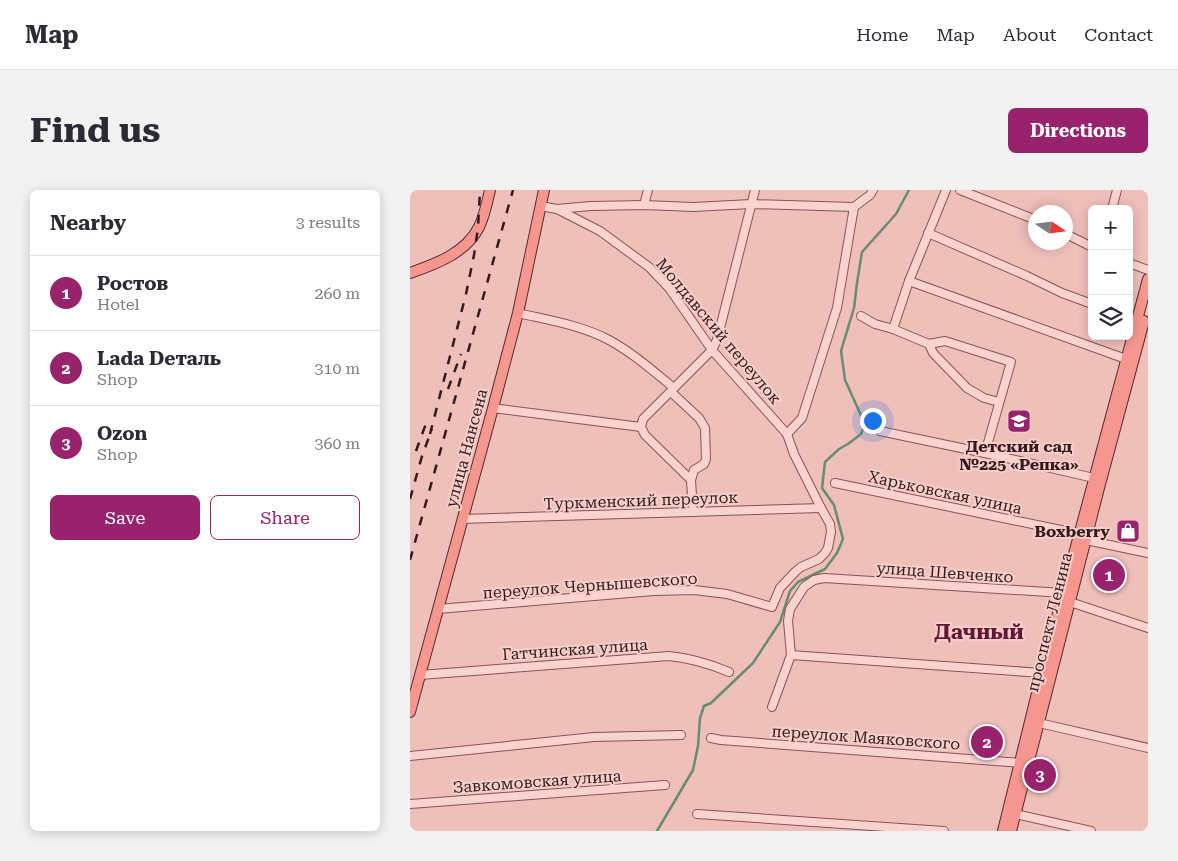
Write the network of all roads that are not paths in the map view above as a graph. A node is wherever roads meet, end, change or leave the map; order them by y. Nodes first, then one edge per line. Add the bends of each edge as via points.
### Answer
1 (490, 190) edge
2 (544, 190) edge
3 (648, 190) edge
4 (755, 190) edge
5 (873, 190) edge
6 (946, 190) edge
7 (960, 190) edge
8 (1117, 190) edge
9 (751, 204) junction
10 (644, 205) junction
11 (1113, 205) edge
12 (540, 206) junction
13 (854, 207) junction
14 (557, 209) junction
15 (1028, 217) edge
16 (928, 233) junction
17 (1073, 238) edge
18 (1088, 245) edge
19 (1133, 264) edge
20 (1148, 270) edge
21 (410, 273) edge
22 (1148, 279) edge
23 (909, 281) junction
24 (1088, 303) edge
25 (1148, 305) edge
26 (518, 313) junction
27 (861, 316) dead end
28 (1133, 317) edge
29 (893, 329) junction
30 (1129, 340) edge
31 (929, 344) junction
32 (712, 350) junction
33 (1126, 358) junction
34 (672, 390) junction
35 (1000, 402) junction
36 (493, 408) junction
37 (641, 427) junction
38 (880, 431) dead end
39 (787, 434) junction
40 (985, 453) junction
41 (1094, 478) junction
42 (691, 480) junction
43 (835, 483) dead end
44 (821, 508) junction
45 (693, 512) junction
46 (462, 519) junction
47 (1083, 537) junction
48 (1148, 553) edge
49 (1067, 598) junction
50 (772, 607) joint
51 (438, 609) junction
52 (1148, 628) edge
53 (791, 655) junction
54 (729, 672) dead end
55 (1042, 673) junction
56 (420, 675) junction
57 (772, 707) dead end
58 (410, 712) edge
59 (1039, 723) junction
60 (681, 735) dead end
61 (710, 738) dead end
62 (1148, 748) edge
63 (410, 756) edge
64 (1021, 763) junction
65 (665, 784) dead end
66 (410, 804) edge
67 (697, 814) dead end
68 (1015, 814) junction
69 (944, 831) edge
70 (1003, 831) edge
71 (1011, 831) edge
72 (1091, 831) edge

1 - 21 main road via 484,215 467,244 440,261
2 - 12 main road, улица Нансена
3 - 10 street
4 - 9 street
5 - 13 street
6 - 16 street
7 - 15 street
8 - 11 street
9 - 10 street
9 - 13 street
9 - 32 street
10 - 14 street
12 - 14 street
12 - 26 main road, улица Нансена
13 - 39 street via 837,308 802,418
14 - 32 street, Молдавский переулок via 600,231 649,267 669,288
16 - 23 street
16 - 24 street
17 - 18 street
19 - 20 street
22 - 28 main road, проспект Ленина
23 - 29 street
23 - 33 street
25 - 47 main road, проспект Ленина
26 - 34 street via 573,326 608,340 648,366
26 - 36 main road, улица Нансена
27 - 29 street via 874,324
29 - 31 street
30 - 33 main road, проспект Ленина
31 - 35 street via 933,353 967,388 984,398
31 - 35 street via 945,341 1011,362
32 - 34 street
32 - 39 street, Молдавский переулок
33 - 41 main road, проспект Ленина
34 - 37 street via 643,419
34 - 42 street via 705,428 706,459 694,470
35 - 40 street
36 - 37 street
36 - 46 main road, улица Нансена
37 - 42 street
38 - 40 street
39 - 44 street, Молдавский переулок
40 - 41 street
41 - 47 main road, проспект Ленина
42 - 45 street
43 - 47 street, Харьковская улица
44 - 45 street, Туркменский переулок
44 - 50 street, Молдавский переулок via 830,524 828,548 819,559 795,572 780,588
45 - 46 street, Туркменский переулок
46 - 51 main road, улица Нансена
47 - 48 street, Харьковская улица
47 - 49 main road, проспект Ленина
49 - 52 street, улица Шевченко
49 - 53 street, улица Шевченко via 824,578 814,580 804,587 790,609
49 - 55 main road, проспект Ленина
49 - 59 main road, проспект Ленина
50 - 51 street, переулок Чернышевского via 727,594 694,590
51 - 56 main road, улица Нансена
53 - 55 street
53 - 57 street
54 - 56 street, Гатчинская улица via 706,663 669,656
55 - 64 main road, проспект Ленина
56 - 58 main road, улица Нансена
59 - 62 street
59 - 68 main road, проспект Ленина
60 - 63 street via 594,737
61 - 64 street, переулок Маяковского
64 - 70 main road, проспект Ленина
65 - 66 street, Завкомовская улица
67 - 69 street
68 - 71 main road, проспект Ленина
68 - 72 street

